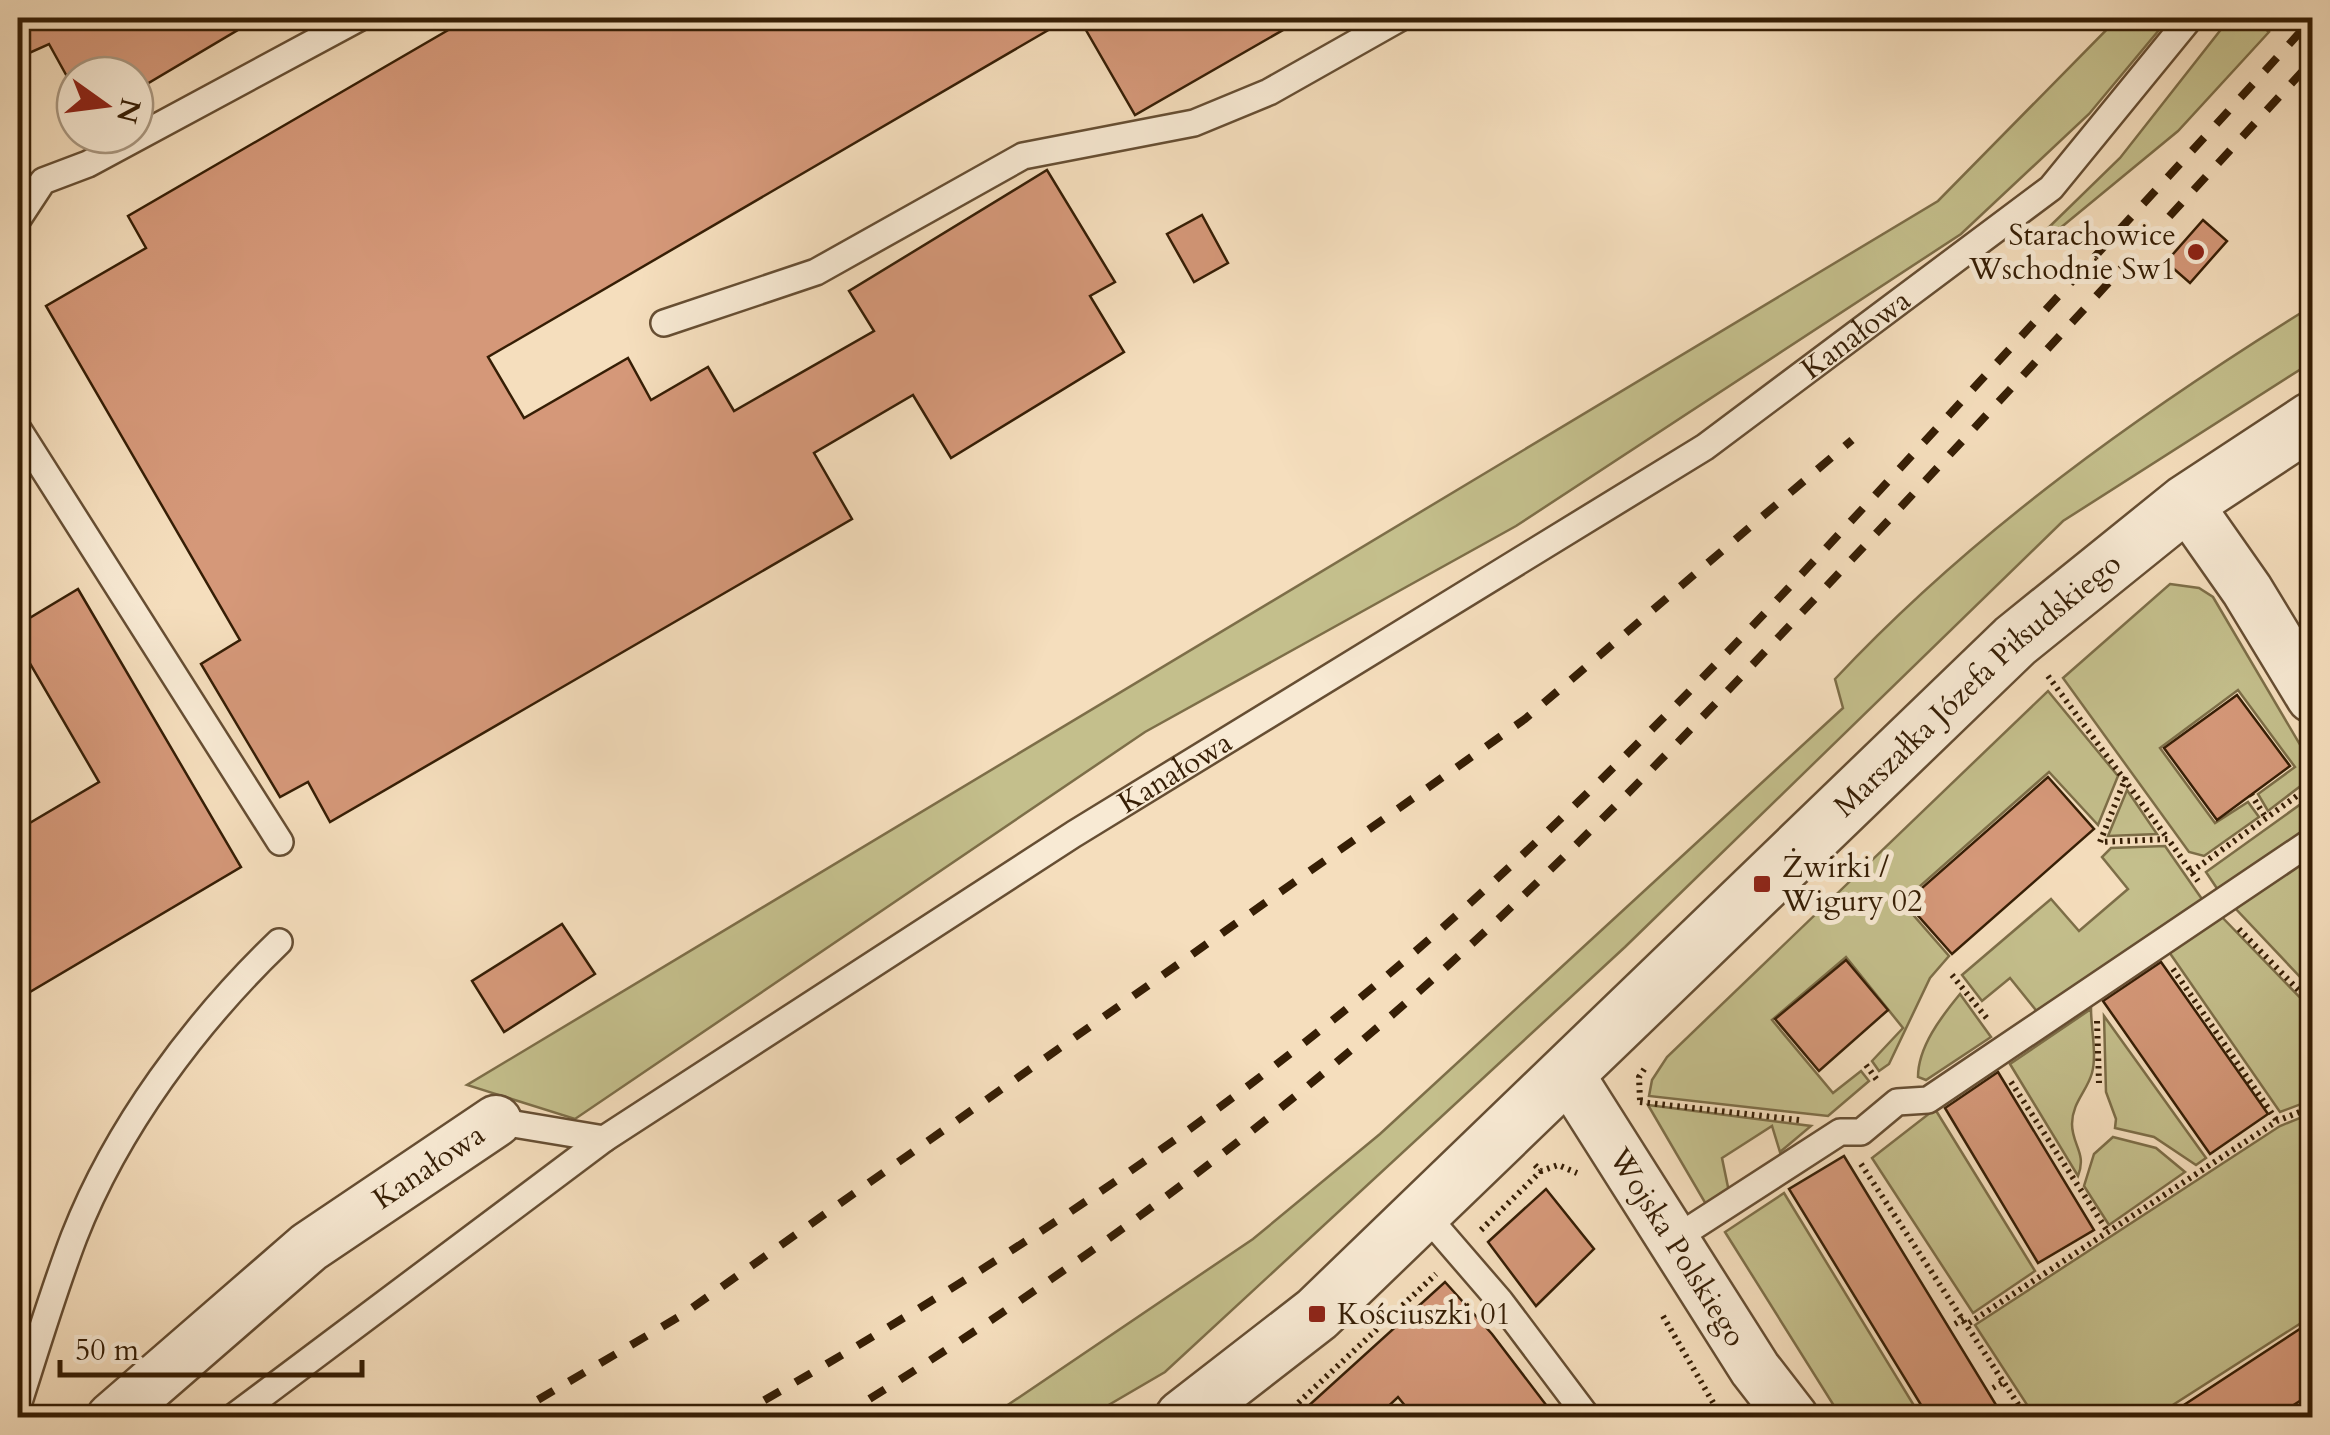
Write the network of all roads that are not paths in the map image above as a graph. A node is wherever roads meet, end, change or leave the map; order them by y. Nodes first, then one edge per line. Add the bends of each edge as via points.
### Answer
1 (359, 18) edge
2 (1400, 18) edge
3 (2190, 18) edge
4 (18, 219) edge
5 (664, 323) dead end
6 (2312, 420) edge
7 (18, 428) edge
8 (2186, 503) junction
9 (2312, 697) edge
10 (2312, 840) edge
11 (280, 842) dead end
12 (279, 942) dead end
13 (1568, 1074) junction
14 (496, 1121) joint
15 (604, 1138) junction
16 (1441, 1233) junction
17 (1673, 1240) junction
18 (18, 1405) edge
19 (112, 1418) edge
20 (232, 1418) edge
21 (1184, 1418) edge
22 (1588, 1418) edge
23 (1793, 1418) edge

1 - 4 lane via 106,155 43,181
2 - 5 lane via 1269,92 1194,123 1023,156 816,272
3 - 15 lane, Kanałowa via 2051,188 1705,446 1074,834
6 - 8 street, Marszałka Józefa Piłsudskiego
7 - 11 lane
8 - 9 street
8 - 13 street, Marszałka Józefa Piłsudskiego via 2015,641
10 - 17 lane via 1928,1100 1897,1102 1861,1132 1840,1132
12 - 18 lane via 189,1041 113,1157 74,1235
13 - 16 street, Marszałka Józefa Piłsudskiego via 1524,1153
13 - 17 street, Wojska Polskiego
14 - 15 lane, Kanałowa
14 - 19 street, Kanałowa via 310,1246
15 - 20 lane
16 - 21 street, Marszałka Józefa Piłsudskiego
16 - 22 lane
17 - 23 street, Wojska Polskiego

